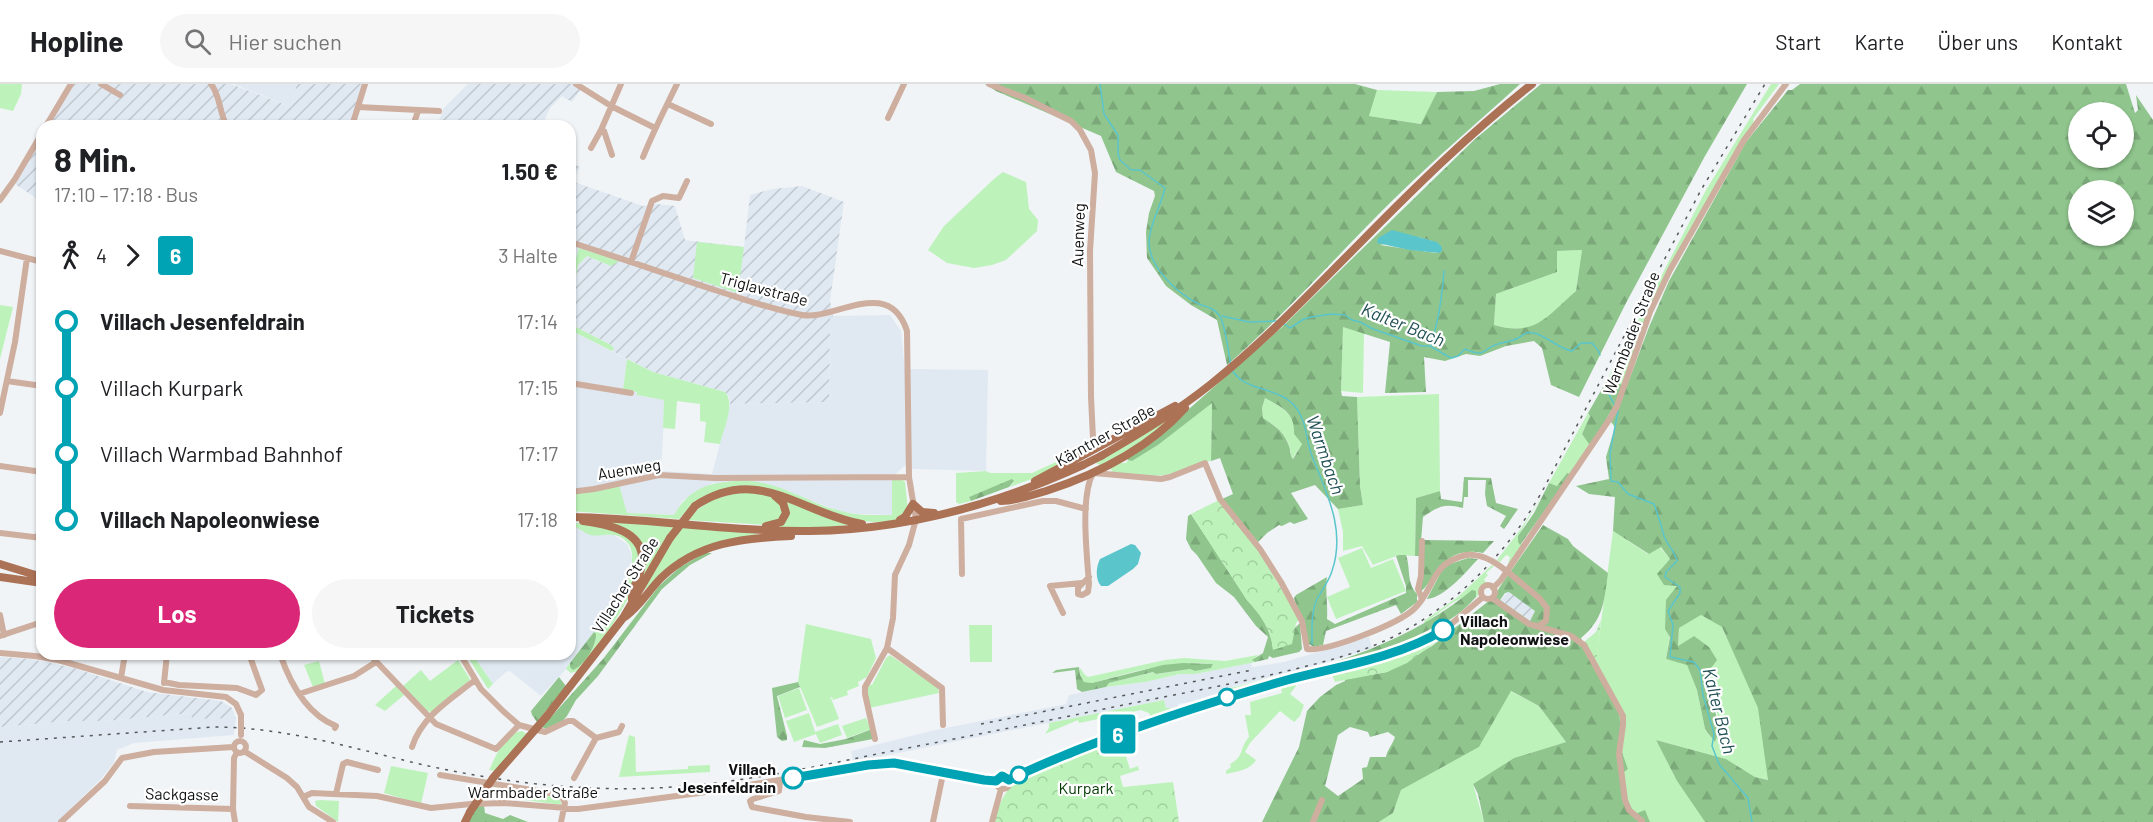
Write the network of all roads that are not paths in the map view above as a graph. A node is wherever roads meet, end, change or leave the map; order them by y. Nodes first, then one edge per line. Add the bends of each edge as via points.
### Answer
1 (71, 84) edge
2 (101, 84) edge
3 (211, 84) edge
4 (365, 84) edge
5 (576, 84) edge
6 (621, 84) edge
7 (677, 84) edge
8 (904, 84) edge
9 (989, 84) edge
10 (1532, 84) edge
11 (1786, 84) edge
12 (120, 95) dead end
13 (668, 104) junction
14 (611, 106) junction
15 (358, 107) junction
16 (418, 111) junction
17 (439, 111) dead end
18 (888, 118) dead end
19 (50, 120) edge
20 (224, 120) edge
21 (354, 120) edge
22 (415, 120) edge
23 (711, 124) dead end
24 (655, 128) junction
25 (601, 130) junction
26 (36, 143) edge
27 (591, 148) dead end
28 (612, 155) dead end
29 (643, 158) dead end
30 (687, 181) dead end
31 (1, 197) edge
32 (576, 244) edge
33 (0, 251) edge
34 (27, 258) junction
35 (36, 260) edge
36 (631, 262) junction
37 (7, 381) junction
38 (576, 383) edge
39 (36, 385) edge
40 (631, 393) dead end
41 (1196, 396) junction
42 (0, 413) edge
43 (1097, 446) junction
44 (1088, 452) junction
45 (0, 466) edge
46 (36, 471) edge
47 (1093, 473) junction
48 (909, 477) junction
49 (576, 491) edge
50 (766, 491) junction
51 (1016, 493) junction
52 (995, 500) junction
53 (914, 504) junction
54 (1086, 509) junction
55 (938, 515) junction
56 (576, 517) edge
57 (916, 519) junction
58 (576, 520) edge
59 (898, 522) junction
60 (872, 526) junction
61 (740, 529) junction
62 (814, 531) junction
63 (0, 533) edge
64 (36, 537) edge
65 (912, 537) junction
66 (1422, 541) dead end
67 (0, 564) edge
68 (962, 574) dead end
69 (36, 575) edge
70 (0, 577) edge
71 (1089, 577) junction
72 (36, 582) edge
73 (1082, 583) junction
74 (1493, 588) junction
75 (1483, 597) junction
76 (1492, 598) junction
77 (1422, 599) junction
78 (633, 602) junction
79 (1063, 613) dead end
80 (0, 615) edge
81 (623, 618) junction
82 (36, 624) edge
83 (1538, 626) junction
84 (2, 635) edge
85 (886, 648) junction
86 (0, 653) edge
87 (36, 657) edge
88 (58, 660) edge
89 (124, 660) edge
90 (166, 660) edge
91 (251, 660) edge
92 (283, 660) edge
93 (463, 660) edge
94 (376, 662) joint
95 (121, 678) junction
96 (475, 680) junction
97 (164, 682) junction
98 (163, 690) junction
99 (299, 694) junction
100 (429, 717) junction
101 (519, 724) junction
102 (943, 725) dead end
103 (622, 726) dead end
104 (335, 728) dead end
105 (241, 738) junction
106 (596, 738) junction
107 (876, 739) dead end
108 (412, 747) dead end
109 (238, 750) junction
110 (378, 770) dead end
111 (943, 774) junction
112 (440, 776) dead end
113 (574, 778) dead end
114 (1009, 780) junction
115 (780, 781) junction
116 (996, 781) junction
117 (1001, 789) junction
118 (336, 794) junction
119 (303, 798) junction
120 (1322, 800) dead end
121 (130, 806) dead end
122 (233, 809) junction
123 (564, 809) junction
124 (805, 819) edge
125 (1642, 821) edge
126 (61, 822) edge
127 (235, 822) edge
128 (333, 822) edge
129 (465, 822) edge
130 (561, 822) edge
131 (850, 822) edge
132 (933, 822) edge
133 (992, 822) edge
134 (1313, 822) edge

1 - 19 street
2 - 12 street
3 - 20 street
4 - 15 street
5 - 14 street
6 - 14 street
7 - 13 street
8 - 18 street
9 - 43 street, Auenweg via 1071,121 1091,150 1095,173 1089,251 1091,397
10 - 41 main road, Kärntner Straße via 1433,170 1277,326
11 - 74 street, Warmbader Straße via 1744,140 1665,281 1611,417
13 - 23 street
13 - 24 street
14 - 24 street
14 - 25 street
15 - 16 street
15 - 21 street
16 - 17 street
16 - 22 street
24 - 29 street
25 - 27 street
25 - 28 street
26 - 31 street
30 - 36 street via 679,198 663,196 652,201
32 - 36 street, Triglavstraße
33 - 34 street
34 - 35 street
34 - 37 street
36 - 48 street, Triglavstraße via 802,315 864,304 893,310 907,331
37 - 39 street
37 - 42 street
38 - 40 street
41 - 43 main road
41 - 47 main road via 1150,439
41 - 51 main road, Kärntner Straße, bridge via 1101,456
43 - 44 main road
44 - 47 street
44 - 51 main road
45 - 46 street
47 - 52 main road via 1036,494 1003,502
47 - 54 street via 1087,484
47 - 77 street via 1161,479 1205,463 1220,499 1281,582 1302,621 1307,649 1316,650 1367,633 1413,610
48 - 49 street, Auenweg via 658,476
48 - 53 street, Triglavstraße
50 - 60 main road, Villacher Straße
50 - 61 main road via 783,502 785,518 770,526 746,525
50 - 78 main road, Villacher Straße, bridge via 734,489 695,506 670,538
51 - 52 main road, Kärntner Straße
52 - 55 main road, Kärntner Straße
53 - 55 main road via 922,512
53 - 57 street, Triglavstraße
53 - 59 main road
54 - 68 street via 1043,501 961,519
54 - 71 street
55 - 57 main road, Kärntner Straße
56 - 61 main road, Kärntner Straße
57 - 59 main road, Kärntner Straße
57 - 65 street
58 - 78 main road via 621,529 633,537 642,565
59 - 60 main road, Kärntner Straße
59 - 65 street
60 - 62 main road, Kärntner Straße
61 - 62 main road, Kärntner Straße
62 - 81 main road via 731,541 695,553 662,577
63 - 64 street
65 - 85 street via 895,575 893,618
66 - 77 street via 1418,589
67 - 69 main road
70 - 72 main road
71 - 73 street
71 - 73 street via 1088,592 1082,596 1078,588
73 - 79 street via 1050,586
74 - 75 street, Warmbader Straße via 1483,587
74 - 76 street
75 - 76 street
75 - 114 street, Warmbader Straße via 1443,631 1413,645 1171,715
76 - 83 street
77 - 83 street, bridge via 1438,570 1455,557 1475,554 1490,560 1540,599 1547,608 1546,621
78 - 81 main road, Villacher Straße
80 - 84 street
81 - 129 main road, Villacher Straße, bridge via 493,778
82 - 84 street
83 - 125 street via 1571,636 1584,645 1619,707 1623,725 1619,754 1625,800 1629,810
85 - 102 street via 942,688
85 - 107 street via 865,694
86 - 87 street
88 - 95 street
89 - 95 street
90 - 97 street
91 - 97 street via 262,690 256,695 237,688
92 - 99 street
93 - 96 street
94 - 99 street via 354,676
94 - 100 street
95 - 98 street
96 - 100 street
96 - 101 street
97 - 98 street
98 - 105 street, bridge via 226,697 236,704 241,716
99 - 104 street via 317,716
100 - 101 street via 441,727 496,749
100 - 108 street
101 - 106 street via 545,732 573,721
103 - 106 street via 619,732
105 - 109 street via 235,742
105 - 109 street via 245,744
106 - 113 street
109 - 119 street via 287,778
109 - 122 street via 234,758
109 - 126 street via 154,752 122,758 105,781
110 - 118 street via 343,764
111 - 115 street, Warmbader Straße via 906,764 878,764
111 - 116 street, Warmbader Straße
111 - 132 street
112 - 123 street via 556,794 562,797
114 - 116 street, Warmbader Straße via 1002,776
114 - 117 street, Warmbader Straße via 1008,786
115 - 123 street, Warmbader Straße
115 - 124 street via 779,791 753,799 752,807
116 - 117 street
117 - 133 street
118 - 119 street, Warmbader Straße via 312,793
118 - 123 street, Warmbader Straße via 377,796 431,808 504,803
119 - 128 street
120 - 134 street
121 - 122 street, Sackgasse
122 - 127 street
123 - 130 street
124 - 131 street

